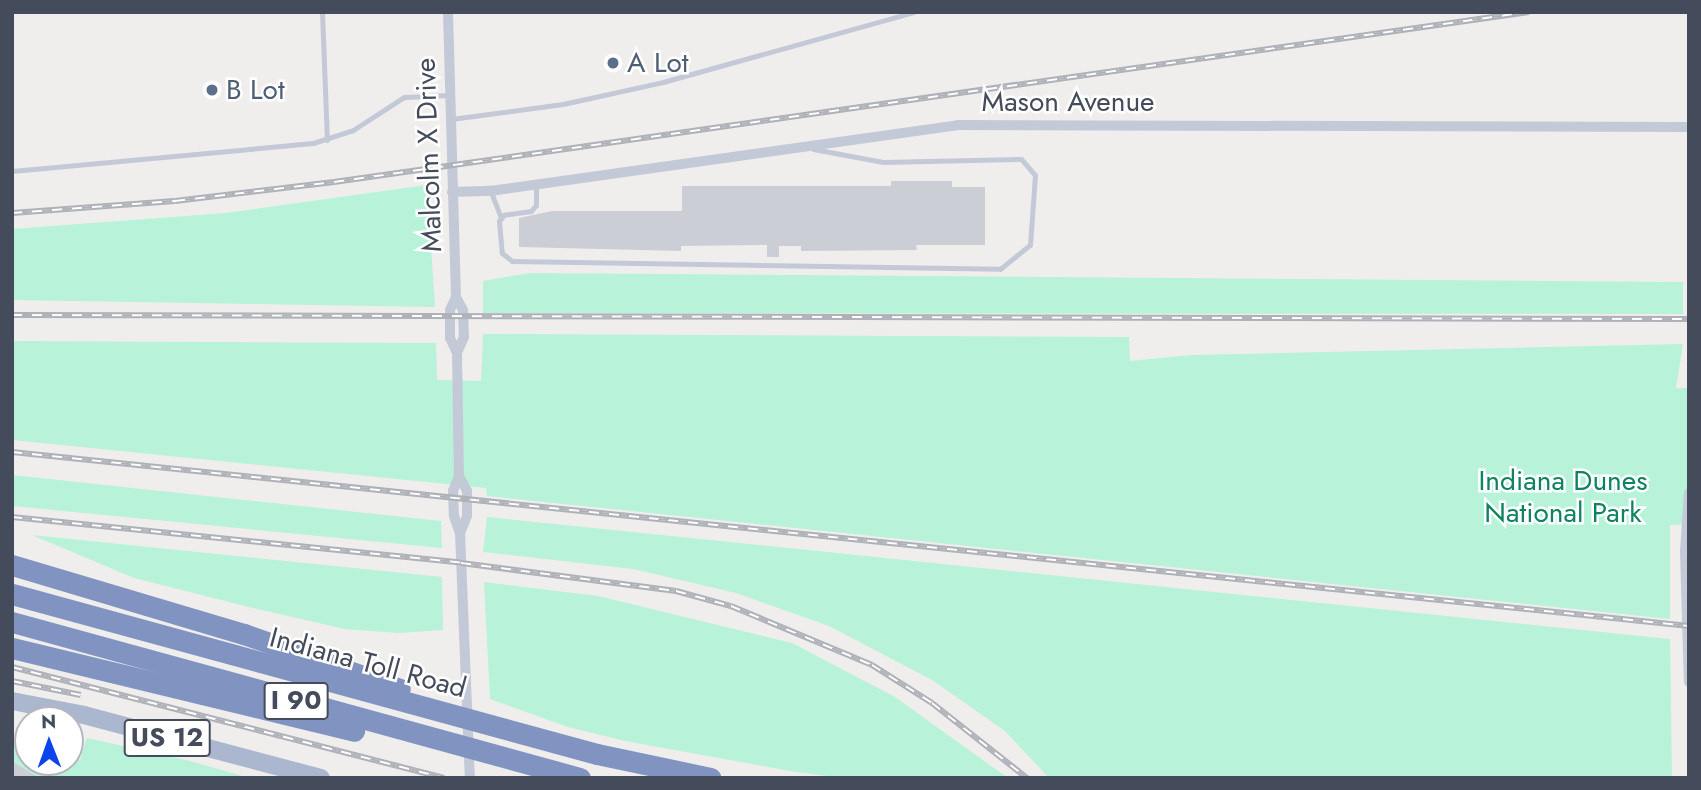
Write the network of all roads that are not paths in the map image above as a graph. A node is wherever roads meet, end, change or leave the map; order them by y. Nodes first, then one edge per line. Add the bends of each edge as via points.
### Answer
1 (322, 12) edge
2 (448, 12) edge
3 (914, 12) edge
4 (450, 95) junction
5 (450, 119) junction
6 (1689, 127) edge
7 (327, 140) junction
8 (800, 145) junction
9 (12, 171) edge
10 (536, 184) junction
11 (491, 191) junction
12 (452, 192) junction
13 (501, 218) junction
14 (1689, 493) edge
15 (12, 565) edge
16 (12, 594) edge
17 (12, 622) edge
18 (12, 648) edge
19 (1689, 682) edge
20 (12, 701) edge
21 (496, 727) junction
22 (498, 757) junction
23 (321, 778) edge
24 (470, 778) edge
25 (580, 778) edge
26 (710, 778) edge

1 - 7 lane
2 - 4 street, Malcolm X Drive
3 - 5 lane via 663,82
4 - 5 street, Malcolm X Drive
4 - 7 lane via 404,97 353,130
5 - 12 street, Malcolm X Drive
6 - 8 street, Mason Avenue via 958,125
7 - 9 lane
8 - 10 street, Mason Avenue
8 - 13 lane via 883,162 1021,159 1035,175 1030,246 1000,270 512,261 502,253
10 - 11 street, Mason Avenue
10 - 13 lane via 536,205 531,211
11 - 12 street, Mason Avenue
11 - 13 lane
12 - 24 street, Malcolm X Drive via 456,297 463,324 457,353 459,476 467,503 460,533
14 - 19 street via 1685,551
15 - 21 highway via 244,634
16 - 21 highway, Indiana Toll Road / I 90
17 - 22 highway, Indiana Toll Road / I 90
18 - 22 highway via 353,731
20 - 23 main road, US 12 via 84,715
21 - 26 highway, Indiana Toll Road / I 90
22 - 25 highway, Indiana Toll Road / I 90

